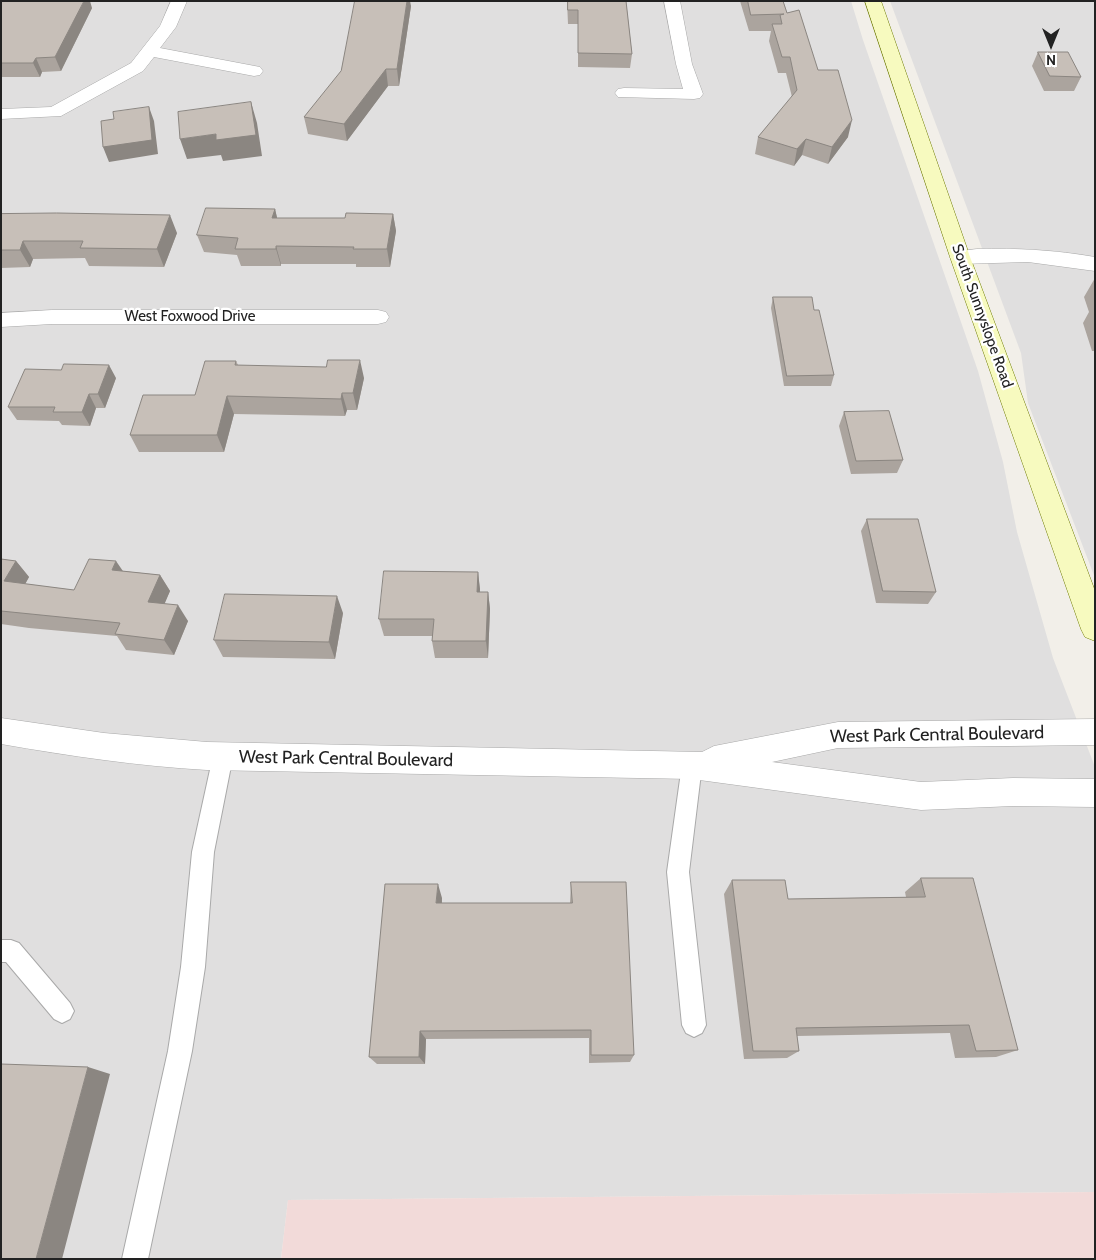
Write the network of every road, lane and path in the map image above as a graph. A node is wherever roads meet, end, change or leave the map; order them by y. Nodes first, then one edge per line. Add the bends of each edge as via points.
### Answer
1 (179, 1) edge
2 (672, 1) edge
3 (873, 1) edge
4 (150, 51) junction
5 (254, 70) dead end
6 (624, 93) dead end
7 (1, 114) edge
8 (960, 257) junction
9 (1095, 264) edge
10 (378, 317) dead end
11 (1, 320) edge
12 (1095, 629) edge
13 (1, 731) edge
14 (1095, 732) edge
15 (223, 756) junction
16 (692, 765) junction
17 (1095, 793) edge
18 (1, 951) edge
19 (62, 1011) dead end
20 (694, 1025) dead end
21 (135, 1259) edge

1 - 4 street via 168,27
2 - 6 street via 684,64 694,94
3 - 8 street, South Sunnyslope Road
4 - 5 street
4 - 7 street via 138,67 54,112
8 - 9 street via 1036,256
8 - 12 street, South Sunnyslope Road
10 - 11 street, West Foxwood Drive via 52,317
13 - 15 street, West Park Central Boulevard via 149,754
14 - 16 street, West Park Central Boulevard via 838,735
15 - 16 street, West Park Central Boulevard
15 - 21 lane via 203,852 193,967 180,1051
16 - 17 street, West Park Central Boulevard via 921,796
16 - 20 lane via 678,872
18 - 19 lane via 11,951

